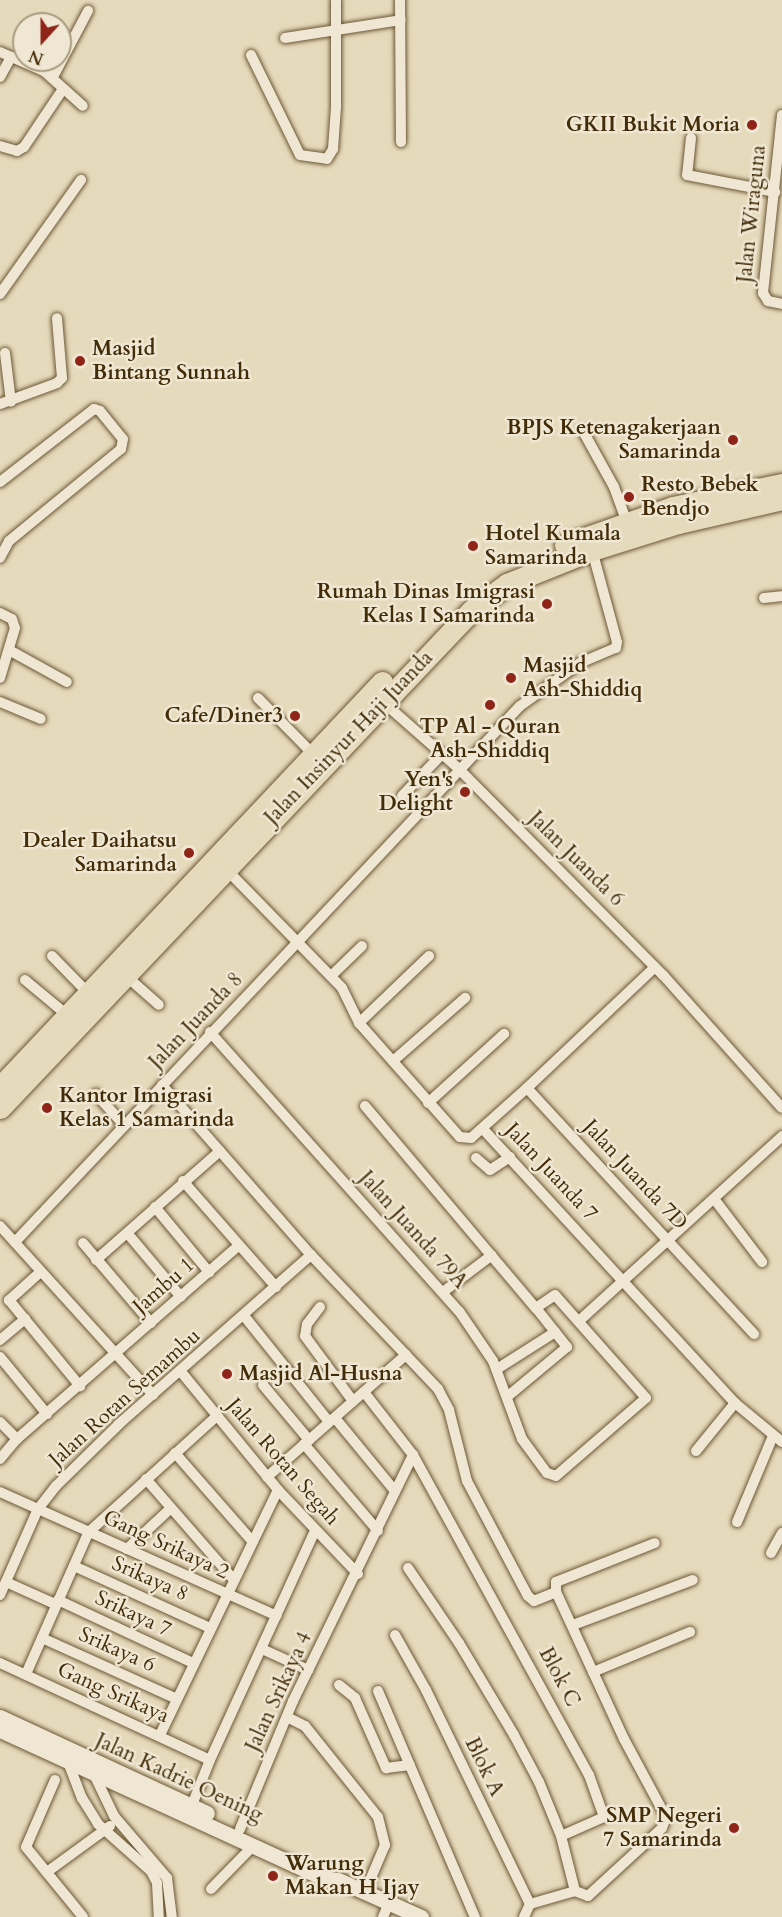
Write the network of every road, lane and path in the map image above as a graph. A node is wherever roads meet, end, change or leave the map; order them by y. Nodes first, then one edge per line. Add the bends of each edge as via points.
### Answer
1 (336, 0) edge
2 (400, 0) edge
3 (88, 11) dead end
4 (401, 20) junction
5 (337, 28) junction
6 (285, 38) dead end
7 (0, 52) edge
8 (251, 55) dead end
9 (11, 57) junction
10 (0, 77) edge
11 (53, 77) junction
12 (63, 89) junction
13 (83, 106) dead end
14 (782, 115) edge
15 (691, 138) dead end
16 (401, 142) dead end
17 (0, 146) edge
18 (779, 158) edge
19 (81, 180) dead end
20 (775, 192) junction
21 (777, 222) edge
22 (0, 294) edge
23 (782, 304) edge
24 (57, 318) dead end
25 (5, 353) dead end
26 (6, 403) edge
27 (584, 431) dead end
28 (0, 482) edge
29 (782, 484) edge
30 (782, 499) edge
31 (675, 515) junction
32 (627, 522) junction
33 (592, 550) junction
34 (0, 558) edge
35 (782, 596) edge
36 (764, 598) dead end
37 (0, 613) edge
38 (9, 650) junction
39 (0, 678) edge
40 (67, 682) dead end
41 (258, 698) dead end
42 (383, 701) junction
43 (0, 702) edge
44 (41, 719) dead end
45 (312, 753) junction
46 (442, 754) junction
47 (460, 770) junction
48 (402, 796) dead end
49 (226, 869) junction
50 (299, 944) junction
51 (362, 946) dead end
52 (52, 956) dead end
53 (429, 956) dead end
54 (655, 967) junction
55 (125, 975) junction
56 (331, 976) junction
57 (25, 980) dead end
58 (465, 998) dead end
59 (89, 999) junction
60 (159, 1005) dead end
61 (67, 1015) junction
62 (359, 1023) junction
63 (210, 1032) junction
64 (504, 1034) dead end
65 (393, 1061) junction
66 (162, 1085) junction
67 (0, 1088) edge
68 (527, 1088) junction
69 (96, 1094) dead end
70 (428, 1103) junction
71 (365, 1106) dead end
72 (0, 1108) edge
73 (782, 1108) edge
74 (124, 1125) junction
75 (483, 1129) junction
76 (782, 1136) edge
77 (220, 1151) junction
78 (510, 1157) junction
79 (476, 1158) dead end
80 (183, 1181) junction
81 (715, 1200) junction
82 (155, 1207) junction
83 (0, 1226) edge
84 (128, 1234) junction
85 (671, 1241) junction
86 (15, 1242) junction
87 (83, 1243) dead end
88 (238, 1246) junction
89 (311, 1255) junction
90 (492, 1255) junction
91 (96, 1260) junction
92 (762, 1262) dead end
93 (209, 1272) junction
94 (37, 1275) dead end
95 (626, 1281) junction
96 (276, 1287) junction
97 (443, 1292) junction
98 (181, 1297) junction
99 (320, 1307) dead end
100 (536, 1308) junction
101 (245, 1317) junction
102 (25, 1319) junction
103 (579, 1321) junction
104 (151, 1323) junction
105 (555, 1332) junction
106 (754, 1334) dead end
107 (0, 1340) edge
108 (117, 1355) junction
109 (406, 1355) junction
110 (0, 1357) edge
111 (497, 1369) junction
112 (182, 1373) junction
113 (262, 1384) dead end
114 (80, 1386) junction
115 (364, 1392) junction
116 (153, 1395) junction
117 (507, 1397) junction
118 (353, 1401) junction
119 (735, 1403) junction
120 (47, 1414) junction
121 (217, 1416) junction
122 (332, 1420) junction
123 (0, 1422) edge
124 (16, 1439) junction
125 (778, 1439) edge
126 (307, 1442) junction
127 (696, 1451) dead end
128 (175, 1453) junction
129 (413, 1455) junction
130 (0, 1459) edge
131 (267, 1477) junction
132 (146, 1479) junction
133 (278, 1490) junction
134 (395, 1491) junction
135 (0, 1492) edge
136 (171, 1508) junction
137 (38, 1509) junction
138 (736, 1522) dead end
139 (89, 1531) junction
140 (315, 1531) junction
141 (378, 1531) junction
142 (782, 1533) edge
143 (253, 1542) junction
144 (655, 1544) dead end
145 (128, 1549) junction
146 (771, 1553) dead end
147 (74, 1566) junction
148 (408, 1568) dead end
149 (358, 1574) junction
150 (234, 1580) junction
151 (693, 1580) dead end
152 (6, 1582) junction
153 (556, 1592) junction
154 (0, 1595) edge
155 (228, 1595) junction
156 (56, 1602) junction
157 (277, 1616) junction
158 (573, 1625) junction
159 (210, 1628) junction
160 (690, 1632) dead end
161 (395, 1635) dead end
162 (42, 1638) junction
163 (262, 1649) junction
164 (0, 1663) edge
165 (192, 1664) junction
166 (308, 1670) junction
167 (593, 1672) junction
168 (26, 1674) junction
169 (339, 1685) dead end
170 (378, 1691) dead end
171 (176, 1698) junction
172 (0, 1717) edge
173 (287, 1717) junction
174 (0, 1730) edge
175 (160, 1735) junction
176 (88, 1758) junction
177 (210, 1760) junction
178 (68, 1762) junction
179 (410, 1765) junction
180 (93, 1773) junction
181 (56, 1780) dead end
182 (190, 1811) junction
183 (118, 1821) junction
184 (240, 1829) junction
185 (105, 1831) junction
186 (561, 1836) junction
187 (253, 1846) junction
188 (47, 1872) junction
189 (338, 1880) junction
190 (212, 1889) dead end
191 (575, 1891) junction
192 (364, 1892) junction
193 (530, 1904) junction
194 (386, 1910) edge
195 (83, 1917) edge
196 (159, 1917) edge
197 (172, 1917) edge
198 (421, 1917) edge
199 (475, 1917) edge
200 (524, 1917) edge

1 - 5 street
2 - 4 street
3 - 11 street
4 - 5 street
4 - 16 street
5 - 6 street
5 - 8 street via 333,149 327,159 300,155
7 - 9 street
9 - 10 street
9 - 11 street
11 - 12 street
12 - 13 street
12 - 17 street via 24,147 17,151
14 - 18 street, Jalan Wiraguna
15 - 20 street via 687,175
18 - 20 street, Jalan Wiraguna
19 - 22 street
20 - 21 street, Jalan Wiraguna
21 - 23 street, Jalan Wiraguna via 763,293 768,301
24 - 26 street via 62,378
25 - 26 street
27 - 32 street via 614,487
28 - 34 street via 94,409 100,411 123,440 121,449 18,532
29 - 31 highway, Jalan Insinyur Haji Juanda
30 - 31 highway, Jalan Insinyur Haji Juanda
31 - 32 highway, Jalan Insinyur Haji Juanda
31 - 33 highway, Jalan Insinyur Haji Juanda
32 - 45 highway, Jalan Insinyur Haji Juanda via 535,555 481,585
33 - 42 highway, Jalan Insinyur Haji Juanda via 529,573 494,593 472,610
33 - 47 street via 616,647 580,663 535,693
35 - 36 street
37 - 38 street via 15,624
38 - 39 street
38 - 40 street
41 - 45 street
42 - 46 street, Jalan Juanda 6
42 - 49 highway, Jalan Insinyur Haji Juanda
43 - 44 street
45 - 59 highway, Jalan Insinyur Haji Juanda
46 - 47 street, Jalan Juanda 6
46 - 48 street
47 - 50 street
47 - 54 street, Jalan Juanda 6
49 - 50 street, Jalan Juanda 7
49 - 55 highway, Jalan Insinyur Haji Juanda
50 - 56 street, Jalan Juanda 7
50 - 63 street, Jalan Juanda 8
51 - 56 street
52 - 59 street
53 - 62 street
54 - 68 street
54 - 73 street, Jalan Juanda 6
55 - 59 highway, Jalan Insinyur Haji Juanda
55 - 60 street
56 - 62 street, Jalan Juanda 7 via 345,992
57 - 61 street
58 - 65 street
59 - 61 highway, Jalan Insinyur Haji Juanda
59 - 72 highway, Jalan Insinyur Haji Juanda
61 - 67 highway, Jalan Insinyur Haji Juanda
62 - 65 street, Jalan Juanda 7
63 - 66 street, Jalan Juanda 8
63 - 97 street, Jalan Juanda 79A
64 - 70 street
65 - 70 street, Jalan Juanda 7
66 - 74 street, Jalan Juanda 8
66 - 77 street
68 - 75 street
68 - 85 street, Jalan Juanda 7D
69 - 74 street
70 - 75 street, Jalan Juanda 7 via 464,1139
71 - 90 street
74 - 86 street, Jalan Juanda 8
75 - 78 street, Jalan Juanda 7
76 - 81 street
77 - 80 street
77 - 89 street
78 - 79 street via 490,1170
78 - 95 street, Jalan Juanda 7
80 - 82 street
80 - 88 street
81 - 85 street
81 - 92 street
82 - 84 street
82 - 93 street
83 - 86 street
84 - 91 street
84 - 98 street
85 - 95 street
85 - 106 street, Jalan Juanda 7D
86 - 108 street
87 - 91 street
88 - 93 street, Jambu 1
88 - 96 street
89 - 96 street, Jalan Rotan Semambu
89 - 109 street
90 - 97 street
90 - 100 street
91 - 104 street
93 - 98 street, Jambu 1
94 - 102 street via 9,1300
95 - 103 street
95 - 119 street, Jalan Juanda 7
96 - 101 street, Jalan Rotan Semambu
97 - 111 street, Jalan Juanda 79A via 477,1335
98 - 104 street, Jambu 1
99 - 118 street via 307,1324 305,1336
100 - 103 street via 555,1295
100 - 105 street
101 - 112 street, Jalan Rotan Semambu
101 - 122 street
102 - 107 street
102 - 114 street
103 - 117 street, Jalan Juanda 79A via 646,1398 552,1476 522,1439
104 - 108 street, Jambu 1
105 - 111 street
105 - 117 street via 567,1347
108 - 114 street, Jambu 1
108 - 116 street
109 - 115 street
109 - 153 street via 444,1398 467,1481 528,1596 534,1601
110 - 120 street
111 - 117 street, Jalan Juanda 79A
112 - 116 street, Jalan Rotan Semambu
112 - 121 street, Jalan Rotan Segah
113 - 126 street
114 - 120 street, Jambu 1
115 - 118 street
115 - 129 street
116 - 137 street, Jalan Rotan Semambu via 86,1455
118 - 122 street
119 - 125 street, Jalan Juanda 7
119 - 127 street
120 - 124 street, Jambu 1
121 - 128 street
121 - 131 street, Jalan Rotan Segah
122 - 126 street
122 - 134 street
123 - 124 street
124 - 130 street, Jambu 1
125 - 138 street
126 - 131 street
126 - 141 street
128 - 132 street
128 - 143 street
129 - 134 street, Jalan Srikaya 4
129 - 186 street, Blok C via 548,1696 604,1813 602,1820
131 - 133 street, Jalan Rotan Segah
132 - 136 street
132 - 139 street
133 - 140 street, Jalan Rotan Segah
133 - 143 street
134 - 141 street, Jalan Srikaya 4
135 - 137 street, Gang Srikaya 2
136 - 145 street
136 - 150 street
137 - 139 street, Gang Srikaya 2
137 - 152 street, Jalan Rotan Semambu
139 - 145 street, Gang Srikaya 2
139 - 147 street
140 - 149 street, Jalan Rotan Segah
140 - 157 street
141 - 149 street, Jalan Srikaya 4
142 - 146 street
143 - 150 street
144 - 153 street via 556,1579
145 - 155 street, Gang Srikaya 2
147 - 156 street
147 - 159 street, Srikaya 8
148 - 186 street via 514,1735 543,1789
149 - 166 street, Jalan Srikaya 4
150 - 155 street
151 - 158 street
152 - 154 street, Jalan Rotan Semambu
152 - 156 street, Srikaya 7
153 - 158 street
155 - 157 street, Gang Srikaya 2
155 - 159 street
156 - 162 street
156 - 165 street, Srikaya 7
157 - 163 street
158 - 167 street
159 - 165 street
160 - 167 street
161 - 193 street, Blok A via 426,1690
162 - 168 street
162 - 171 street, Srikaya 6
163 - 166 street
163 - 177 street
164 - 168 street, Gang Srikaya
165 - 171 street
166 - 173 street, Jalan Srikaya 4
167 - 191 street via 666,1816 662,1828 588,1896
168 - 175 street, Gang Srikaya
169 - 179 street via 355,1698 386,1768
170 - 179 street
171 - 175 street
172 - 176 main road, Jalan Kadrie Oening
173 - 184 street, Jalan Srikaya 4
173 - 192 street via 305,1726 378,1817 385,1845
174 - 178 main road, Jalan Kadrie Oening
175 - 177 street, Gang Srikaya
176 - 180 street
176 - 182 main road, Jalan Kadrie Oening
177 - 182 street
178 - 180 main road, Jalan Kadrie Oening
178 - 185 street via 81,1798
179 - 199 street
180 - 182 main road, Jalan Kadrie Oening
180 - 183 street
181 - 188 street via 26,1848
182 - 184 main road, Jalan Kadrie Oening
182 - 187 main road, Jalan Kadrie Oening
183 - 185 street
183 - 197 street via 161,1867 171,1891
184 - 189 main road, Jalan Kadrie Oening
185 - 188 street
185 - 196 street via 151,1871 157,1884
186 - 191 street
187 - 189 main road, Jalan Kadrie Oening via 323,1878
187 - 190 street
188 - 195 street
189 - 192 main road, Jalan Kadrie Oening
191 - 193 street
192 - 194 main road, Jalan Kadrie Oening
193 - 200 street
194 - 198 main road, Jalan Kadrie Oening

